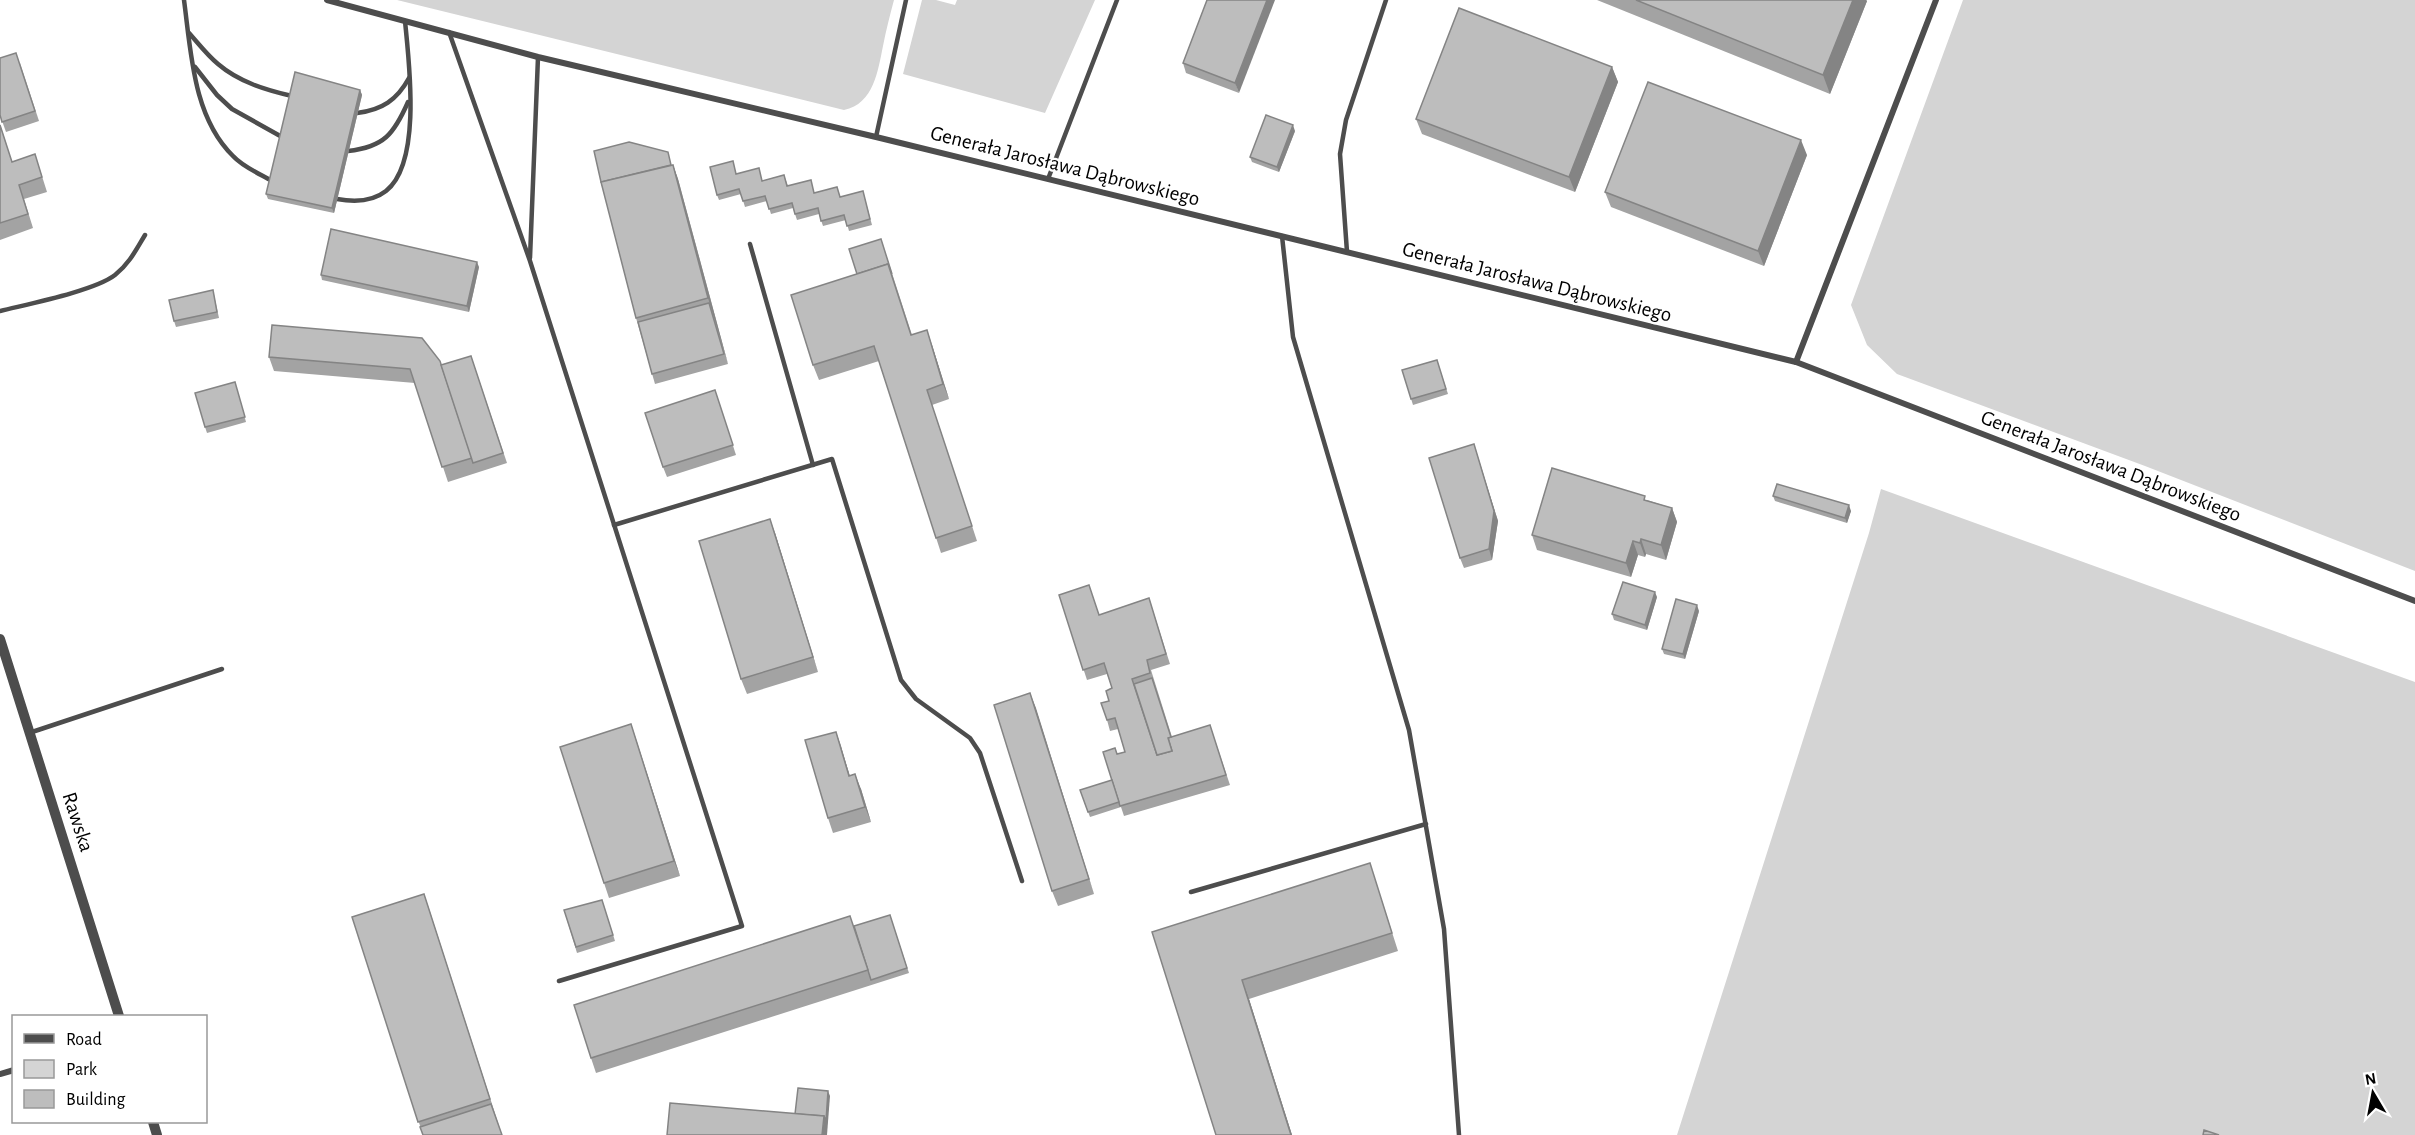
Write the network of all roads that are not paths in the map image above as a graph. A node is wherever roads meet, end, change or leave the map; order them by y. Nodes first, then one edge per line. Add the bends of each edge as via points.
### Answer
1 (184, 0) edge
2 (327, 0) edge
3 (906, 0) edge
4 (1117, 0) edge
5 (1386, 0) edge
6 (1936, 0) edge
7 (405, 21) junction
8 (449, 32) junction
9 (189, 33) junction
10 (538, 57) junction
11 (193, 64) junction
12 (410, 75) junction
13 (292, 96) edge
14 (410, 98) junction
15 (357, 113) edge
16 (282, 137) edge
17 (876, 137) junction
18 (348, 151) edge
19 (1048, 179) junction
20 (272, 181) edge
21 (337, 199) edge
22 (145, 235) dead end
23 (1282, 236) junction
24 (750, 244) dead end
25 (1347, 252) junction
26 (530, 261) junction
27 (0, 311) edge
28 (1796, 362) junction
29 (813, 465) junction
30 (614, 525) junction
31 (2415, 601) edge
32 (0, 639) edge
33 (222, 669) dead end
34 (29, 733) junction
35 (1426, 824) junction
36 (1023, 881) dead end
37 (1191, 892) dead end
38 (559, 981) dead end
39 (118, 1015) edge
40 (1459, 1135) edge

1 - 9 lane
2 - 7 street, Generała Jarosława Dąbrowskiego
3 - 17 lane
4 - 19 lane
5 - 25 lane via 1346,120 1340,154
6 - 28 street
7 - 8 street, Generała Jarosława Dąbrowskiego
7 - 12 lane
8 - 10 street, Generała Jarosława Dąbrowskiego
8 - 26 lane
9 - 11 lane
9 - 13 lane via 218,64 241,79
10 - 17 street, Generała Jarosława Dąbrowskiego
10 - 26 lane
11 - 16 lane via 232,109
11 - 20 lane via 210,125 234,157
12 - 14 lane
12 - 15 lane via 389,103 374,111
14 - 18 lane via 391,134 378,145
14 - 21 lane via 406,148 396,180 385,192 370,199
17 - 19 street, Generała Jarosława Dąbrowskiego
19 - 23 street, Generała Jarosława Dąbrowskiego
22 - 27 lane via 132,259 114,276 89,287
23 - 25 street, Generała Jarosława Dąbrowskiego
23 - 35 lane via 1293,337 1409,730
24 - 29 lane
25 - 28 street, Generała Jarosława Dąbrowskiego
26 - 30 lane
28 - 31 street, Generała Jarosława Dąbrowskiego
29 - 30 lane
29 - 36 lane via 832,459 901,680 916,699 970,738 980,753
30 - 38 lane via 742,926
32 - 34 street, Rawska
33 - 34 lane
34 - 39 street, Rawska
35 - 37 lane
35 - 40 lane via 1444,929

